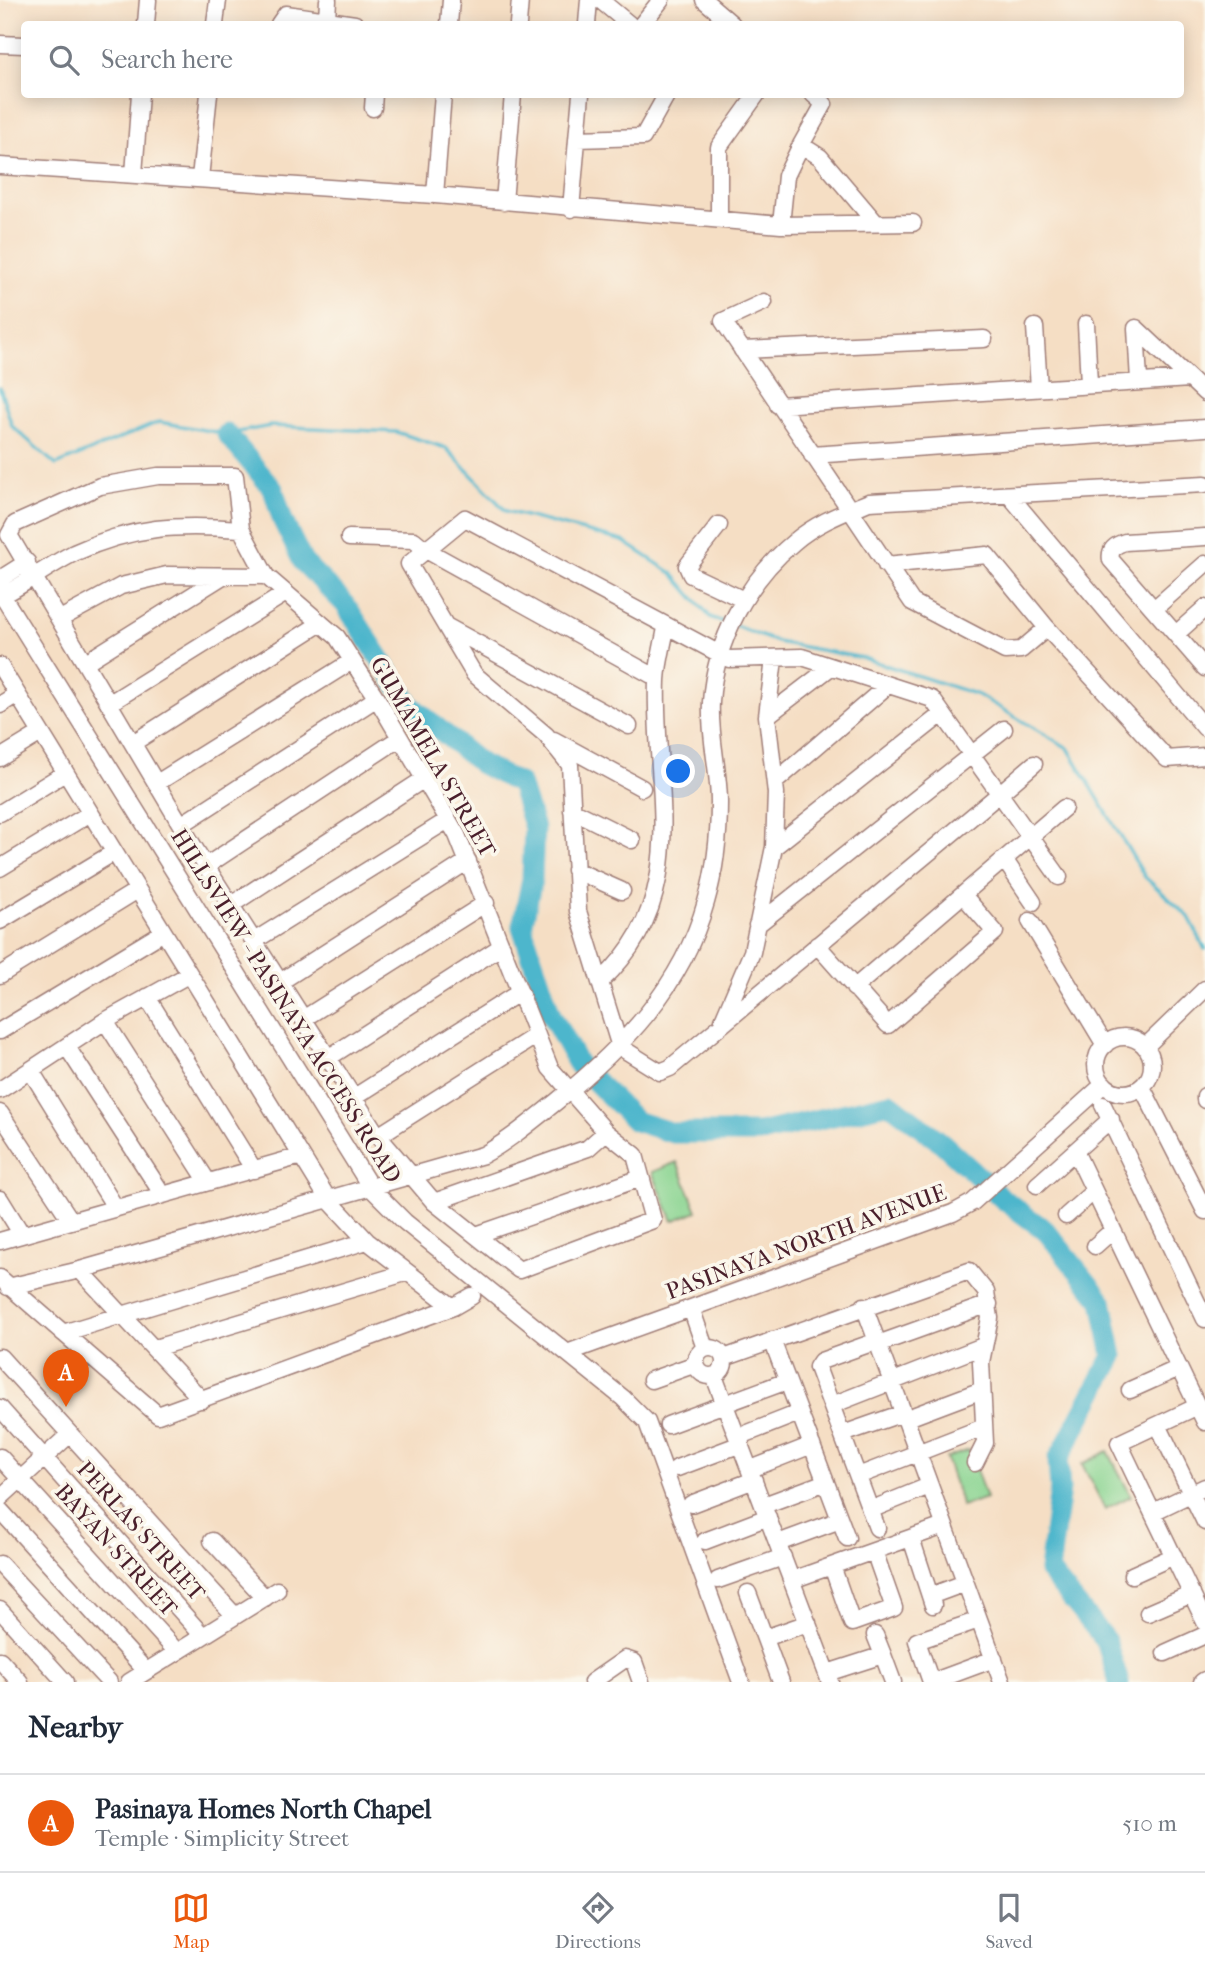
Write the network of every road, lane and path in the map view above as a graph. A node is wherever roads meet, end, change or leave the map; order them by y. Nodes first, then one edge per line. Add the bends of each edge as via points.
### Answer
1 (148, 0) edge
2 (218, 0) edge
3 (328, 0) edge
4 (451, 0) edge
5 (520, 0) edge
6 (589, 0) edge
7 (600, 0) edge
8 (661, 0) edge
9 (704, 0) edge
10 (327, 19) junction
11 (146, 21) edge
12 (215, 21) edge
13 (281, 21) edge
14 (338, 21) edge
15 (449, 21) edge
16 (518, 21) edge
17 (587, 21) edge
18 (625, 21) edge
19 (644, 21) edge
20 (728, 21) edge
21 (0, 44) edge
22 (21, 44) edge
23 (140, 98) edge
24 (209, 98) edge
25 (443, 98) edge
26 (513, 98) edge
27 (581, 98) edge
28 (665, 98) edge
29 (754, 98) edge
30 (817, 98) edge
31 (577, 139) junction
32 (801, 145) junction
33 (0, 166) edge
34 (134, 174) junction
35 (200, 178) junction
36 (435, 195) junction
37 (504, 202) junction
38 (572, 209) junction
39 (719, 219) junction
40 (875, 222) junction
41 (913, 223) dead end
42 (781, 225) junction
43 (764, 302) dead end
44 (1086, 324) dead end
45 (1035, 327) dead end
46 (984, 339) dead end
47 (742, 350) junction
48 (1190, 379) junction
49 (1139, 381) junction
50 (1089, 384) junction
51 (1039, 388) junction
52 (1205, 393) edge
53 (778, 405) junction
54 (1205, 428) edge
55 (812, 455) junction
56 (1205, 484) edge
57 (1010, 496) junction
58 (849, 510) junction
59 (0, 521) edge
60 (719, 525) dead end
61 (241, 529) junction
62 (9, 535) junction
63 (1205, 537) edge
64 (349, 538) dead end
65 (426, 550) junction
66 (1205, 564) edge
67 (887, 565) junction
68 (31, 569) junction
69 (223, 575) junction
70 (266, 576) junction
71 (0, 579) edge
72 (286, 593) junction
73 (1, 595) edge
74 (742, 602) junction
75 (1205, 608) edge
76 (1154, 609) junction
77 (60, 619) junction
78 (321, 623) junction
79 (444, 625) junction
80 (666, 628) junction
81 (1046, 628) junction
82 (1176, 634) junction
83 (719, 653) junction
84 (774, 659) junction
85 (1202, 659) edge
86 (352, 661) junction
87 (86, 662) junction
88 (0, 666) edge
89 (831, 667) junction
90 (657, 678) junction
91 (888, 685) junction
92 (17, 694) junction
93 (377, 698) junction
94 (110, 703) junction
95 (0, 705) edge
96 (942, 714) junction
97 (767, 716) junction
98 (629, 726) dead end
99 (1205, 728) edge
100 (1004, 729) dead end
101 (41, 733) junction
102 (546, 735) junction
103 (400, 738) junction
104 (134, 744) junction
105 (970, 755) junction
106 (1205, 756) edge
107 (0, 758) edge
108 (1034, 764) dead end
109 (65, 772) junction
110 (424, 779) junction
111 (775, 782) junction
112 (157, 783) junction
113 (642, 788) dead end
114 (998, 795) junction
115 (1064, 808) dead end
116 (572, 810) junction
117 (0, 813) edge
118 (89, 814) junction
119 (448, 820) junction
120 (181, 825) junction
121 (1028, 838) junction
122 (632, 840) dead end
123 (774, 847) junction
124 (113, 853) junction
125 (1004, 859) junction
126 (468, 861) junction
127 (206, 866) junction
128 (0, 868) edge
129 (575, 870) junction
130 (1059, 877) dead end
131 (136, 891) junction
132 (622, 891) dead end
133 (963, 895) junction
134 (1033, 902) dead end
135 (486, 903) junction
136 (231, 905) junction
137 (0, 921) edge
138 (1030, 921) dead end
139 (757, 925) junction
140 (162, 933) junction
141 (254, 941) junction
142 (817, 945) junction
143 (502, 946) junction
144 (0, 975) edge
145 (188, 975) junction
146 (280, 982) junction
147 (600, 982) junction
148 (854, 988) junction
149 (1205, 989) edge
150 (520, 992) junction
151 (147, 997) junction
152 (303, 1019) junction
153 (105, 1021) junction
154 (721, 1025) junction
155 (0, 1031) edge
156 (537, 1035) junction
157 (1105, 1045) junction
158 (1145, 1046) junction
159 (68, 1047) junction
160 (620, 1047) junction
161 (328, 1058) junction
162 (31, 1071) junction
163 (1104, 1084) junction
164 (575, 1086) junction
165 (1142, 1087) junction
166 (0, 1090) edge
167 (353, 1098) junction
168 (0, 1113) edge
169 (606, 1132) junction
170 (378, 1136) junction
171 (1075, 1151) junction
172 (302, 1156) junction
173 (254, 1170) junction
174 (409, 1177) junction
175 (641, 1178) junction
176 (208, 1182) junction
177 (1037, 1185) dead end
178 (371, 1188) junction
179 (1094, 1191) junction
180 (163, 1195) junction
181 (0, 1199) edge
182 (328, 1199) junction
183 (434, 1202) junction
184 (114, 1207) junction
185 (1205, 1211) edge
186 (1066, 1216) dead end
187 (70, 1219) junction
188 (1113, 1230) junction
189 (21, 1233) junction
190 (476, 1235) junction
191 (0, 1241) edge
192 (367, 1241) junction
193 (1095, 1246) dead end
194 (80, 1270) junction
195 (405, 1273) junction
196 (4, 1283) edge
197 (472, 1296) dead end
198 (989, 1304) junction
199 (864, 1306) junction
200 (453, 1307) junction
201 (691, 1308) junction
202 (122, 1315) junction
203 (1205, 1319) edge
204 (63, 1333) junction
205 (772, 1340) junction
206 (877, 1343) junction
207 (983, 1346) junction
208 (155, 1349) junction
209 (705, 1349) junction
210 (567, 1353) junction
211 (0, 1357) edge
212 (724, 1358) junction
213 (696, 1364) junction
214 (1179, 1368) junction
215 (714, 1376) junction
216 (651, 1380) dead end
217 (787, 1381) junction
218 (892, 1383) junction
219 (982, 1390) junction
220 (1130, 1390) dead end
221 (202, 1400) junction
222 (726, 1404) junction
223 (832, 1405) junction
224 (1198, 1406) junction
225 (0, 1408) edge
226 (799, 1413) junction
227 (904, 1416) junction
228 (1205, 1422) edge
229 (668, 1425) dead end
230 (1158, 1425) junction
231 (984, 1427) junction
232 (70, 1434) junction
233 (843, 1434) junction
234 (740, 1440) junction
235 (812, 1445) junction
236 (917, 1453) junction
237 (0, 1457) edge
238 (44, 1457) junction
239 (975, 1463) dead end
240 (677, 1468) dead end
241 (752, 1475) junction
242 (858, 1476) junction
243 (20, 1479) junction
244 (826, 1482) junction
245 (929, 1486) junction
246 (1198, 1490) edge
247 (0, 1498) edge
248 (691, 1504) dead end
249 (0, 1510) edge
250 (870, 1510) junction
251 (766, 1511) junction
252 (1153, 1512) junction
253 (840, 1520) junction
254 (1205, 1522) edge
255 (944, 1526) junction
256 (877, 1528) dead end
257 (847, 1538) dead end
258 (911, 1538) junction
259 (212, 1541) dead end
260 (705, 1541) dead end
261 (780, 1550) junction
262 (874, 1551) junction
263 (1174, 1556) junction
264 (0, 1564) edge
265 (832, 1566) junction
266 (1132, 1575) dead end
267 (719, 1580) dead end
268 (792, 1580) junction
269 (965, 1583) junction
270 (748, 1593) dead end
271 (1192, 1594) junction
272 (0, 1610) edge
273 (1148, 1613) dead end
274 (235, 1616) junction
275 (979, 1620) junction
276 (808, 1622) junction
277 (1205, 1622) edge
278 (875, 1635) dead end
279 (1205, 1635) edge
280 (203, 1636) junction
281 (765, 1638) junction
282 (177, 1652) junction
283 (1165, 1653) dead end
284 (883, 1655) junction
285 (993, 1659) junction
286 (0, 1660) edge
287 (146, 1671) junction
288 (829, 1678) edge
289 (20, 1682) edge
290 (65, 1682) edge
291 (109, 1682) edge
292 (129, 1682) edge
293 (592, 1682) edge
294 (641, 1682) edge
295 (741, 1682) edge
296 (781, 1682) edge
297 (893, 1682) edge
298 (932, 1682) edge
299 (1002, 1682) edge

1 - 11 street
2 - 12 street
3 - 10 street
4 - 15 street
5 - 16 street
6 - 17 street
7 - 18 street
8 - 19 street
9 - 20 street
10 - 13 street via 286,14
10 - 14 street
21 - 22 street
23 - 34 street
24 - 35 street
25 - 36 street
26 - 37 street
27 - 31 street
28 - 31 street via 643,137
29 - 39 street via 719,147
30 - 32 street via 824,104
31 - 38 street
32 - 40 street via 820,157
32 - 42 street via 786,176
33 - 34 street
34 - 35 street
35 - 36 street
36 - 37 street
37 - 38 street
38 - 39 street
39 - 42 street
40 - 41 street
40 - 42 street
43 - 47 street via 723,321
44 - 50 street
45 - 51 street
46 - 47 street
47 - 53 street
48 - 49 street
48 - 49 street via 1136,328
48 - 52 street
49 - 50 street
50 - 51 street
51 - 53 street
53 - 55 street
54 - 55 street
55 - 58 street
56 - 57 street
57 - 58 street via 869,502
57 - 99 street
58 - 67 street
58 - 74 street via 795,540
59 - 62 street
60 - 74 street via 687,566 691,575
61 - 62 street, GUMAMELA STREET via 235,476 158,476 100,486 15,524
61 - 68 street via 184,524 135,532
61 - 70 street, GUMAMELA STREET
62 - 68 street
63 - 76 street via 1125,542 1114,547 1111,560
64 - 65 street via 414,540
65 - 79 street via 409,564
65 - 80 street via 465,518
65 - 90 street
66 - 76 street
67 - 81 street via 987,555
67 - 81 street via 912,602 1004,651 1021,650
68 - 71 street
68 - 73 street
68 - 77 street
69 - 70 street
69 - 77 street via 167,575 121,586
69 - 87 street
70 - 72 street, GUMAMELA STREET
72 - 78 street, GUMAMELA STREET
72 - 94 street
73 - 178 street, HILLSVIEW - PASINAYA ACCESS ROAD
74 - 83 street
75 - 82 street
76 - 82 street
77 - 87 street
78 - 86 street, GUMAMELA STREET via 337,637
78 - 104 street
79 - 98 street
79 - 102 street via 474,674
80 - 83 street
80 - 90 street
81 - 106 street via 1167,759
82 - 85 street
83 - 84 street via 729,659
83 - 160 street via 711,703 719,801 716,853 706,903 688,953 663,997
84 - 89 street via 802,657
84 - 97 street
86 - 93 street, GUMAMELA STREET
86 - 112 street
87 - 94 street
88 - 92 street
89 - 91 street
89 - 97 street
90 - 147 street via 665,816 662,863 650,906 624,960
91 - 96 street via 932,699
91 - 111 street
92 - 95 street
92 - 101 street
93 - 103 street, GUMAMELA STREET
93 - 120 street
94 - 104 street
96 - 105 street
96 - 123 street
97 - 111 street
100 - 105 street
101 - 107 street
101 - 109 street
102 - 113 street
102 - 116 street via 570,765
103 - 110 street, GUMAMELA STREET
103 - 127 street
104 - 112 street
105 - 114 street
105 - 139 street
108 - 114 street
109 - 117 street
109 - 118 street
110 - 119 street, GUMAMELA STREET
110 - 136 street
111 - 123 street
112 - 120 street
114 - 121 street
114 - 142 street
115 - 121 street
116 - 122 street
116 - 129 street
118 - 124 street
118 - 128 street
119 - 126 street, GUMAMELA STREET
119 - 141 street
120 - 127 street
121 - 125 street
121 - 130 street
123 - 139 street
124 - 131 street
124 - 137 street
125 - 133 street
125 - 134 street
126 - 135 street, GUMAMELA STREET
126 - 146 street
127 - 136 street
129 - 132 street
129 - 147 street via 578,911
131 - 140 street
131 - 144 street
133 - 148 street
133 - 148 street via 995,932 888,1025
135 - 143 street, GUMAMELA STREET
135 - 152 street
136 - 141 street
138 - 157 street
139 - 154 street via 752,952
140 - 145 street
140 - 155 street
141 - 146 street
142 - 148 street
142 - 154 street
143 - 150 street, GUMAMELA STREET
143 - 161 street
145 - 151 street
145 - 172 street
146 - 152 street
147 - 160 street
149 - 158 street
150 - 156 street, GUMAMELA STREET
150 - 167 street
151 - 153 street
151 - 173 street
152 - 161 street
153 - 159 street
153 - 176 street
154 - 160 street via 660,1072
156 - 164 street, GUMAMELA STREET via 550,1068
156 - 170 street
157 - 158 street via 1125,1038
157 - 163 street via 1096,1064
158 - 165 street via 1152,1067
159 - 162 street
159 - 180 street
160 - 164 street
161 - 167 street
162 - 166 street
162 - 184 street
163 - 165 street via 1122,1093
163 - 201 street, PASINAYA NORTH AVENUE via 974,1202 930,1223
164 - 169 street, GUMAMELA STREET
164 - 174 street via 483,1155
165 - 185 street
167 - 170 street
168 - 187 street
169 - 175 street, GUMAMELA STREET via 635,1155
169 - 183 street via 588,1148
170 - 174 street
171 - 177 street
171 - 179 street
171 - 203 street via 1107,1112
172 - 173 street
172 - 182 street
173 - 176 street
174 - 178 street
174 - 183 street
175 - 190 street
175 - 190 street, GUMAMELA STREET via 653,1220 519,1270
176 - 180 street
178 - 182 street
178 - 210 street, HILLSVIEW - PASINAYA ACCESS ROAD via 405,1222
179 - 186 street
179 - 188 street
180 - 184 street
181 - 189 street
182 - 192 street
182 - 194 street
183 - 190 street
184 - 187 street
187 - 189 street
188 - 193 street
188 - 214 street
189 - 191 street
192 - 195 street
192 - 202 street
194 - 196 street
194 - 202 street
195 - 200 street
195 - 208 street
196 - 204 street
197 - 200 street
198 - 199 street via 974,1273 963,1270
198 - 206 street
198 - 207 street
199 - 205 street
199 - 206 street
200 - 221 street
201 - 209 street
201 - 210 street, PASINAYA NORTH AVENUE
202 - 204 street
202 - 208 street
204 - 221 street via 158,1415
205 - 212 street
205 - 217 street
206 - 218 street
206 - 223 street via 818,1363
207 - 218 street
207 - 219 street
208 - 221 street
209 - 212 street via 719,1351
209 - 213 street
210 - 295 street, HILLSVIEW - PASINAYA ACCESS ROAD via 623,1398 650,1427
211 - 232 street
212 - 215 street via 722,1371
213 - 215 street via 700,1373
213 - 216 street
214 - 220 street
214 - 224 street
215 - 222 street
217 - 222 street
217 - 226 street
218 - 223 street
218 - 227 street
219 - 227 street
219 - 231 street
222 - 229 street
222 - 234 street
223 - 233 street
224 - 228 street
224 - 230 street
225 - 238 street, PERLAS STREET
226 - 234 street
226 - 235 street
227 - 233 street
227 - 236 street
230 - 246 street
230 - 252 street via 1119,1443
231 - 236 street
231 - 239 street via 985,1448
232 - 238 street
232 - 274 street
233 - 242 street
234 - 240 street
234 - 241 street
235 - 241 street
235 - 244 street
236 - 242 street
236 - 245 street
237 - 243 street, BAYAN STREET
238 - 243 street
238 - 280 street, PERLAS STREET
241 - 248 street
241 - 251 street
242 - 250 street
243 - 247 street
243 - 282 street, BAYAN STREET
244 - 251 street
244 - 253 street
245 - 250 street
245 - 255 street
246 - 252 street
246 - 254 street
249 - 287 street
250 - 256 street
251 - 260 street
251 - 261 street
252 - 263 street
253 - 257 street
253 - 261 street
255 - 258 street
255 - 269 street
258 - 262 street
258 - 269 street via 932,1600
259 - 274 street via 271,1594
261 - 267 street
261 - 268 street
262 - 265 street
262 - 265 street via 894,1608 852,1623
263 - 266 street
263 - 271 street
264 - 291 street
265 - 268 street
268 - 276 street
269 - 275 street
270 - 281 street
271 - 273 street
271 - 277 street
272 - 290 street
274 - 280 street
275 - 285 street
275 - 298 street via 914,1633
276 - 281 street
276 - 288 street
278 - 284 street
279 - 283 street
280 - 282 street
281 - 296 street
282 - 287 street
284 - 288 street
284 - 297 street
285 - 298 street
285 - 299 street
286 - 289 street
287 - 292 street
293 - 294 street via 625,1659 634,1662

